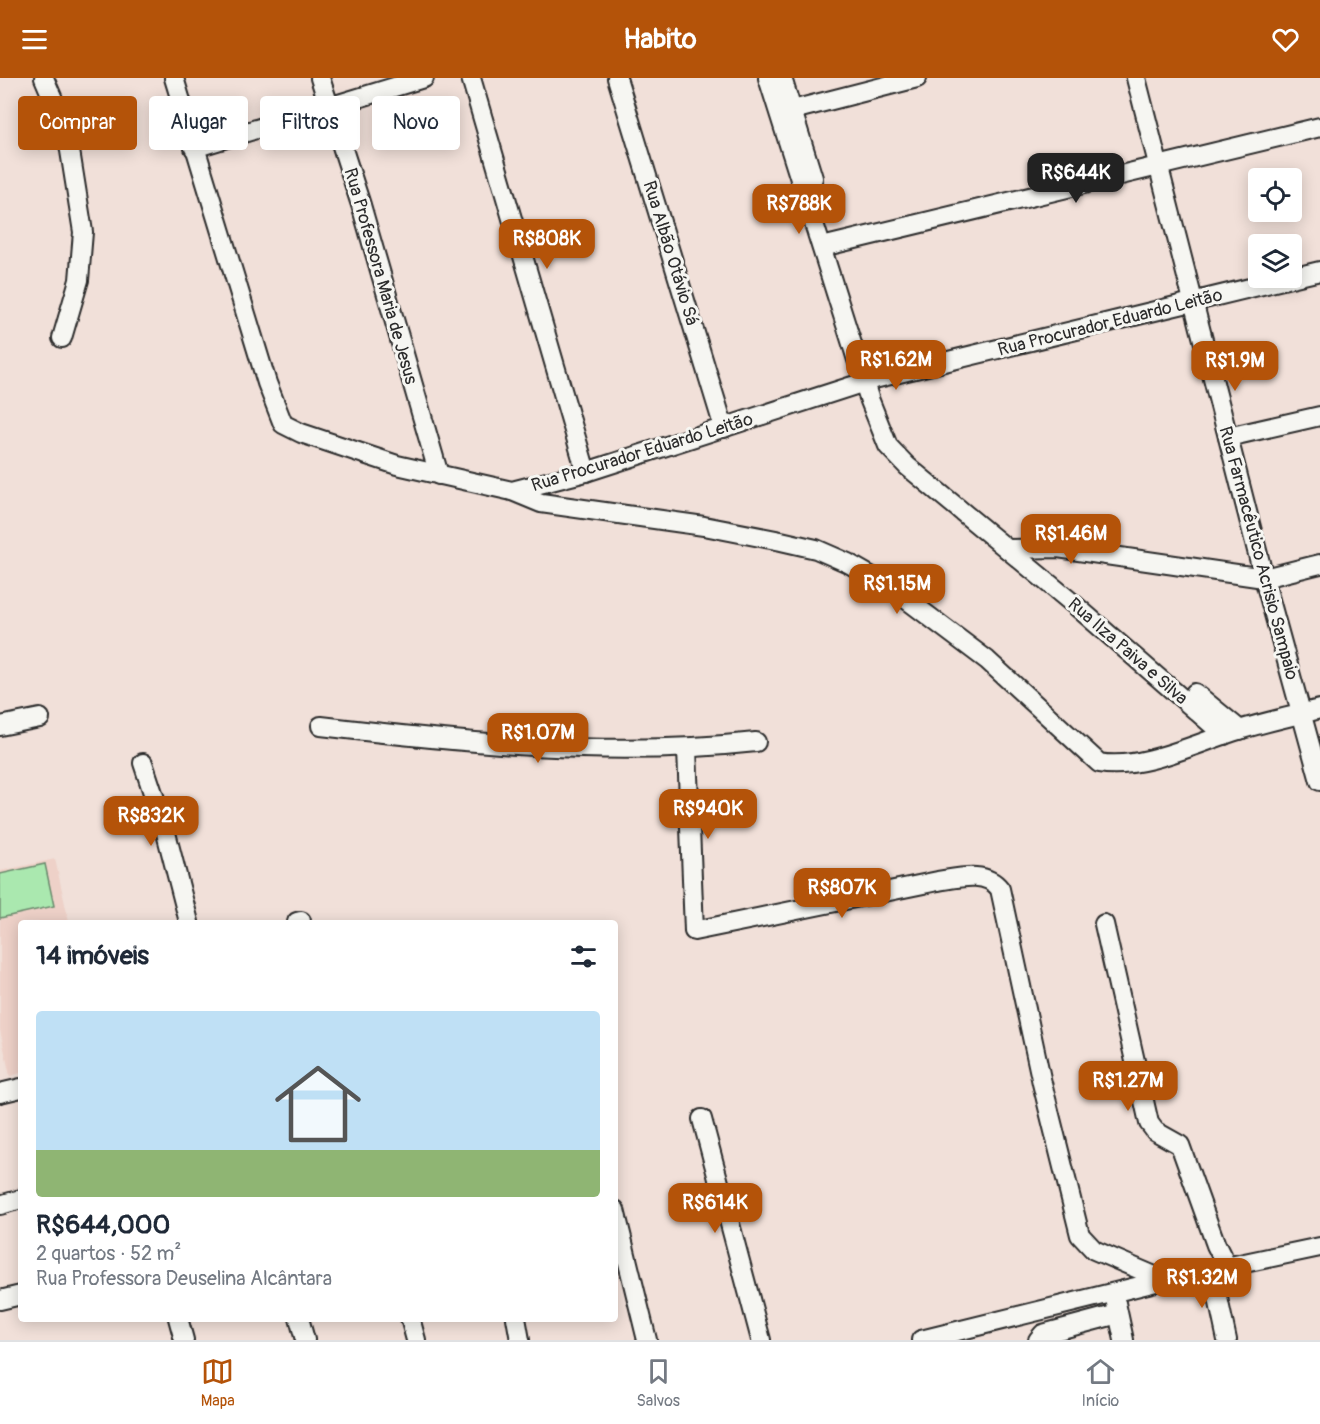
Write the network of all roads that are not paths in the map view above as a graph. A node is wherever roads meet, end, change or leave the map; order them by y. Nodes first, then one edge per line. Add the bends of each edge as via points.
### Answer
1 (44, 78) edge
2 (174, 78) edge
3 (320, 78) edge
4 (424, 78) edge
5 (471, 78) edge
6 (617, 78) edge
7 (768, 78) edge
8 (782, 78) edge
9 (917, 78) edge
10 (1136, 78) edge
11 (179, 96) edge
12 (325, 96) edge
13 (360, 98) edge
14 (786, 112) junction
15 (1320, 127) edge
16 (195, 150) edge
17 (343, 150) edge
18 (1158, 166) junction
19 (828, 245) junction
20 (1320, 271) edge
21 (1194, 302) junction
22 (62, 339) dead end
23 (869, 381) junction
24 (1320, 416) edge
25 (724, 428) junction
26 (1228, 436) junction
27 (586, 472) junction
28 (439, 475) junction
29 (512, 491) junction
30 (1015, 549) junction
31 (1320, 564) edge
32 (1264, 578) junction
33 (1320, 709) edge
34 (1301, 714) junction
35 (40, 718) dead end
36 (0, 726) edge
37 (321, 726) dead end
38 (1232, 732) junction
39 (756, 742) dead end
40 (687, 749) junction
41 (143, 763) dead end
42 (1320, 781) edge
43 (188, 920) edge
44 (1104, 924) dead end
45 (0, 1074) edge
46 (8, 1091) edge
47 (702, 1119) dead end
48 (18, 1200) edge
49 (0, 1205) edge
50 (618, 1222) edge
51 (1320, 1246) edge
52 (1220, 1268) junction
53 (1164, 1280) junction
54 (1114, 1292) junction
55 (18, 1296) edge
56 (0, 1300) edge
57 (1118, 1314) junction
58 (179, 1322) edge
59 (300, 1322) edge
60 (411, 1322) edge
61 (517, 1322) edge
62 (184, 1340) edge
63 (305, 1340) edge
64 (416, 1340) edge
65 (520, 1340) edge
66 (647, 1340) edge
67 (761, 1340) edge
68 (921, 1340) edge
69 (1038, 1340) edge
70 (1124, 1340) edge
71 (1227, 1340) edge

1 - 22 street via 67,132 83,232 79,280
2 - 11 street, Rua Procurador Eduardo Leitão
3 - 12 street, Rua Professora Maria de Jesus
4 - 13 street
5 - 27 street
6 - 25 street, Rua Albão Otávio Sá
7 - 14 street, Rua Ilza Paiva e Silva
8 - 14 street, Rua Ilza Paiva e Silva
9 - 14 street
10 - 18 street, Rua Farmacêutico Acrisio Sampaio
14 - 19 street, Rua Ilza Paiva e Silva
15 - 18 street
16 - 28 street, Rua Procurador Eduardo Leitão via 267,383 284,424 365,456
17 - 28 street, Rua Professora Maria de Jesus
18 - 19 street
18 - 21 street, Rua Farmacêutico Acrisio Sampaio
19 - 23 street, Rua Ilza Paiva e Silva
20 - 21 street, Rua Procurador Eduardo Leitão
21 - 23 street, Rua Procurador Eduardo Leitão
21 - 26 street, Rua Farmacêutico Acrisio Sampaio
23 - 25 street, Rua Procurador Eduardo Leitão
23 - 30 street, Rua Ilza Paiva e Silva via 879,429 893,453
24 - 26 street
25 - 27 street, Rua Procurador Eduardo Leitão
26 - 32 street, Rua Farmacêutico Acrisio Sampaio
27 - 29 street, Rua Procurador Eduardo Leitão
28 - 29 street, Rua Procurador Eduardo Leitão
29 - 38 street via 542,503 781,541 816,549 848,563 890,588 987,660 1099,763 1140,761
30 - 32 street via 1058,548
30 - 38 street, Rua Ilza Paiva e Silva
31 - 32 street
32 - 34 street, Rua Farmacêutico Acrisio Sampaio
33 - 34 street
34 - 38 street
34 - 42 street, Rua Farmacêutico Acrisio Sampaio
35 - 36 street
37 - 40 street via 439,740
39 - 40 street
40 - 53 street via 694,931 938,881 989,879 1000,889 1080,1235 1094,1250
41 - 43 street
44 - 52 street via 1149,1123 1182,1150 1216,1245
45 - 46 street
47 - 67 street
48 - 49 street
50 - 66 street
51 - 52 street
52 - 53 street
52 - 71 street
53 - 54 street
54 - 57 street
54 - 68 street
55 - 56 street
57 - 69 street via 1043,1334
57 - 70 street
58 - 62 street
59 - 63 street
60 - 64 street
61 - 65 street

